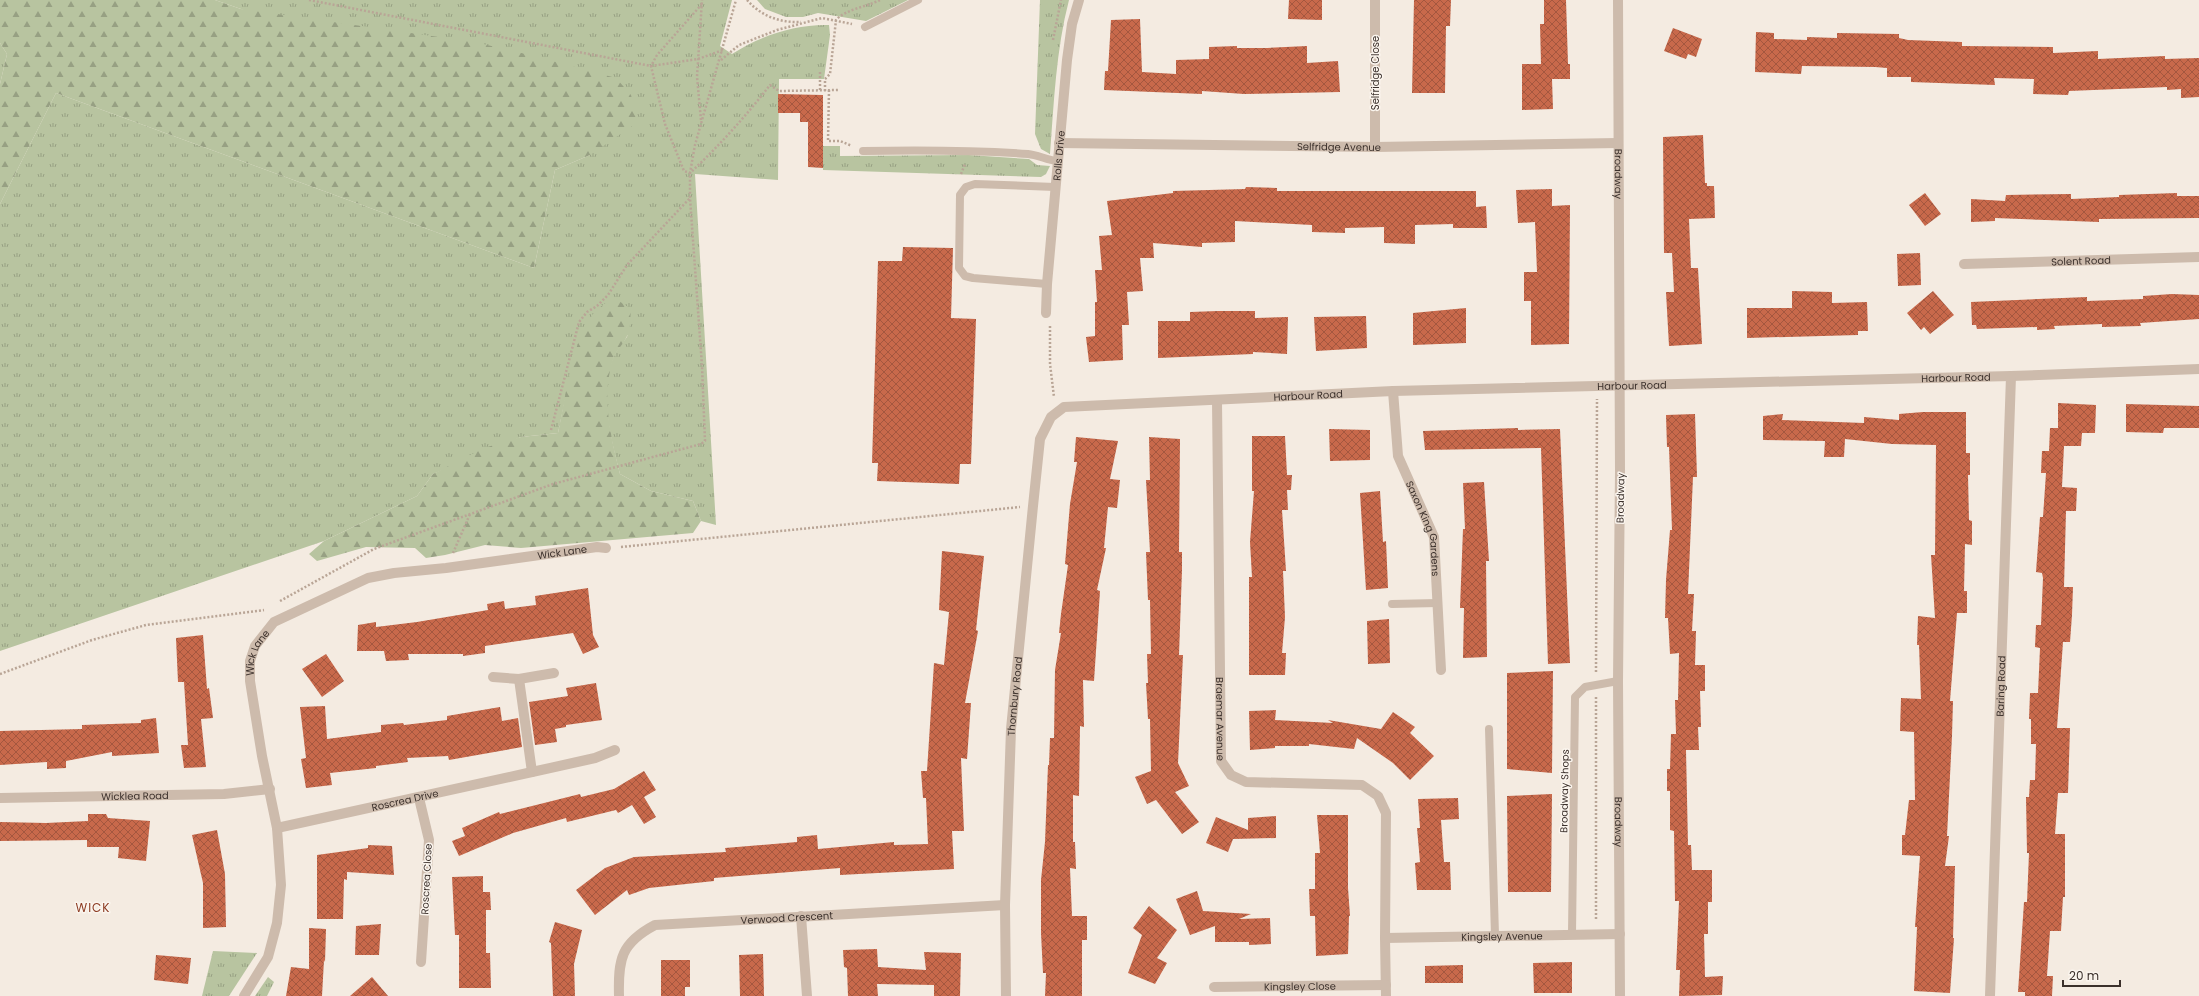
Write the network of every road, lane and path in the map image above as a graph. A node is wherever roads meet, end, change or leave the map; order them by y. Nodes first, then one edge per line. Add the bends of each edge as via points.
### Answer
1 (309, 0) edge
2 (736, 0) edge
3 (747, 0) edge
4 (880, 0) edge
5 (918, 0) edge
6 (1079, 0) edge
7 (1375, 0) edge
8 (1618, 0) edge
9 (702, 2) edge
10 (836, 20) junction
11 (808, 21) junction
12 (865, 27) joint
13 (724, 50) junction
14 (698, 59) junction
15 (721, 60) junction
16 (651, 66) junction
17 (820, 72) dead end
18 (829, 90) junction
19 (839, 90) dead end
20 (820, 91) junction
21 (825, 91) junction
22 (702, 122) junction
23 (1059, 143) junction
24 (1618, 143) junction
25 (1375, 147) junction
26 (970, 150) junction
27 (863, 151) joint
28 (1057, 161) junction
29 (690, 173) junction
30 (966, 187) junction
31 (1055, 187) junction
32 (690, 198) junction
33 (2199, 257) edge
34 (1964, 264) dead end
35 (1047, 284) junction
36 (1046, 313) joint
37 (2199, 369) edge
38 (2011, 376) junction
39 (1597, 387) junction
40 (1619, 387) junction
41 (1393, 391) junction
42 (1217, 401) junction
43 (1064, 408) junction
44 (551, 430) dead end
45 (1033, 506) junction
46 (470, 514) junction
47 (606, 548) joint
48 (446, 568) junction
49 (1438, 603) junction
50 (1392, 604) dead end
51 (274, 605) dead end
52 (267, 608) dead end
53 (1441, 670) dead end
54 (554, 673) dead end
55 (0, 674) edge
56 (493, 677) dead end
57 (519, 679) junction
58 (1618, 681) junction
59 (1596, 683) junction
60 (1489, 729) dead end
61 (615, 750) dead end
62 (532, 772) junction
63 (270, 789) junction
64 (0, 798) edge
65 (419, 798) junction
66 (277, 828) junction
67 (1005, 905) junction
68 (801, 916) junction
69 (1572, 934) junction
70 (1596, 934) junction
71 (1620, 934) junction
72 (1495, 935) junction
73 (1385, 938) junction
74 (421, 962) dead end
75 (1386, 985) junction
76 (1214, 987) dead end
77 (244, 996) edge
78 (619, 996) edge
79 (807, 996) edge
80 (1006, 996) edge
81 (1386, 996) edge
82 (1620, 996) edge
83 (1990, 996) edge

1 - 16 path
2 - 13 path
3 - 11 path via 770,18 785,22
4 - 10 path via 867,7 842,14
5 - 12 lane
6 - 23 street, Rolls Drive via 1072,24
7 - 25 street, Selfridge Close
8 - 24 street, Broadway
9 - 14 path
9 - 16 path via 657,55
10 - 11 path via 822,18
10 - 12 path
10 - 21 path via 830,74 825,78
11 - 15 path via 739,45
13 - 14 path
13 - 15 path
14 - 16 path
14 - 22 path via 697,76
15 - 22 path
16 - 29 path via 665,124 684,171
17 - 20 path
18 - 19 path
18 - 21 path
18 - 27 path via 828,141 840,140
20 - 21 path
20 - 29 path via 779,91 770,85 723,140
22 - 29 path
23 - 25 street, Selfridge Avenue
23 - 28 street, Rolls Drive
24 - 25 street, Selfridge Avenue
24 - 40 street, Broadway
26 - 27 lane
26 - 28 lane via 1030,155
26 - 30 path via 961,174
28 - 31 street, Rolls Drive
29 - 32 path
30 - 31 lane via 975,184
30 - 35 lane via 960,195 959,268 965,276
31 - 35 street, Rolls Drive
32 - 44 path via 627,265 608,295 579,322
32 - 46 path via 705,441 553,484
33 - 34 street, Solent Road
35 - 36 street, Rolls Drive
36 - 43 path via 1050,325 1050,364 1054,396
37 - 38 street, Harbour Road
38 - 40 street, Harbour Road
38 - 83 street, Baring Road
39 - 40 street, Harbour Road
39 - 41 street, Harbour Road
39 - 59 path
40 - 58 street, Broadway
41 - 42 street, Harbour Road
41 - 49 street, Saxon King Gardens via 1398,456 1434,537
42 - 43 street, Harbour Road
42 - 73 street, Braemar Avenue via 1221,761 1231,775 1246,782 1362,785 1378,796 1386,813
43 - 45 street, Thornbury Road via 1051,418 1040,439
45 - 47 path
45 - 67 street, Thornbury Road via 1012,729
46 - 48 path
46 - 51 path via 374,549
47 - 48 street, Wick Lane
48 - 63 street, Wick Lane via 368,578 274,622 265,631 255,646 250,661 250,681
49 - 50 lane
49 - 53 street, Saxon King Gardens
52 - 55 path via 260,612 146,625 92,640
54 - 57 street
56 - 57 street
57 - 62 street
58 - 59 lane, Broadway Shops
58 - 71 street, Broadway
59 - 69 lane, Broadway Shops via 1585,687 1575,697
59 - 70 path
60 - 72 lane
61 - 62 street, Roscrea Drive via 595,758
62 - 65 street, Roscrea Drive
63 - 64 street, Wicklea Road via 224,794
63 - 66 street, Wick Lane
65 - 66 street, Roscrea Drive
65 - 74 street, Roscrea Close via 429,840
66 - 77 street, Wick Lane via 282,885 277,923 268,957
67 - 68 street, Verwood Crescent
67 - 80 street, Thornbury Road
68 - 78 street, Verwood Crescent via 655,925 639,933 625,948 618,969
68 - 79 street
69 - 70 street, Kingsley Avenue
69 - 72 street, Kingsley Avenue
70 - 71 street, Kingsley Avenue
71 - 82 street, Broadway
72 - 73 street, Kingsley Avenue
73 - 75 street, Braemar Avenue
75 - 76 street, Kingsley Close
75 - 81 street, Braemar Avenue

